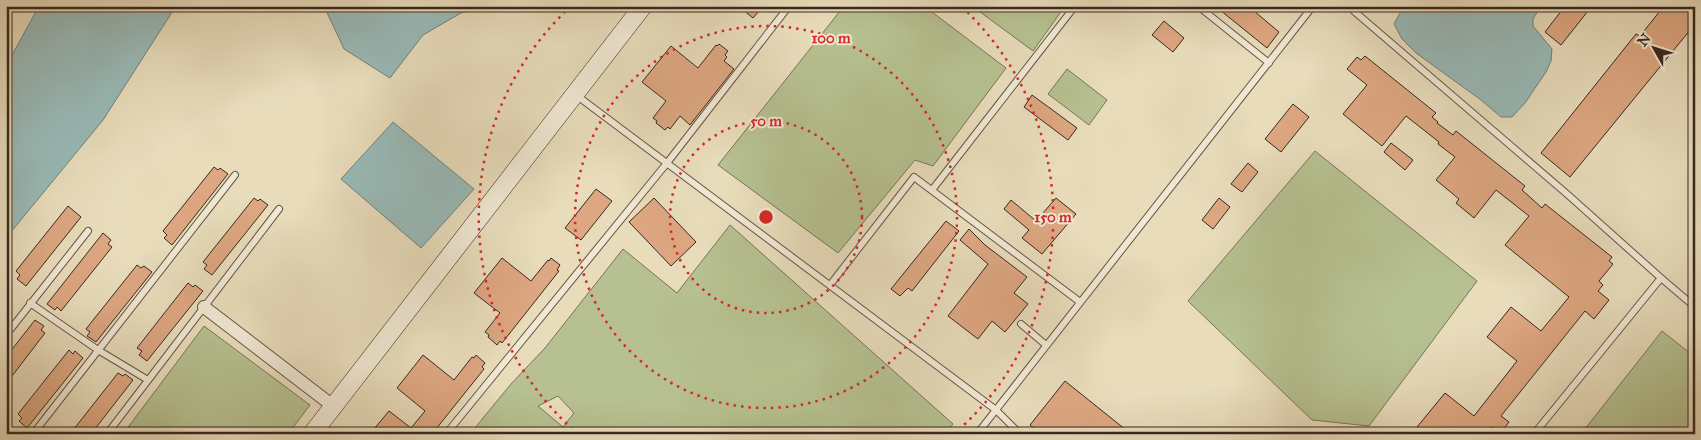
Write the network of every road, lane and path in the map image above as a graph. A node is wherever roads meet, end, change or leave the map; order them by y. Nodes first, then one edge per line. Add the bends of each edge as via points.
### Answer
1 (643, 6) edge
2 (789, 6) edge
3 (1076, 6) edge
4 (1198, 6) edge
5 (1314, 6) edge
6 (1348, 6) edge
7 (1269, 63) junction
8 (575, 94) junction
9 (667, 163) junction
10 (235, 175) dead end
11 (932, 190) junction
12 (279, 209) dead end
13 (88, 231) dead end
14 (1660, 278) junction
15 (830, 285) junction
16 (1080, 302) junction
17 (30, 303) junction
18 (204, 307) junction
19 (1695, 307) edge
20 (1021, 324) dead end
21 (6, 335) edge
22 (1046, 345) junction
23 (98, 350) junction
24 (148, 380) junction
25 (333, 406) junction
26 (996, 410) junction
27 (33, 434) edge
28 (107, 434) edge
29 (312, 434) edge
30 (446, 434) edge
31 (977, 434) edge
32 (1020, 434) edge
33 (1534, 434) edge

1 - 8 street
2 - 9 lane
3 - 11 lane
4 - 7 lane
5 - 7 lane
6 - 14 lane
7 - 16 lane
8 - 9 lane
8 - 25 street
9 - 15 lane
9 - 30 lane
10 - 23 lane
11 - 15 lane via 914,177
11 - 16 lane
12 - 18 lane
13 - 17 lane
14 - 19 lane
14 - 33 lane
15 - 26 lane
16 - 22 lane
17 - 21 lane
17 - 23 lane
18 - 24 lane
18 - 25 street
20 - 22 lane
22 - 26 lane
23 - 24 lane
23 - 27 lane
24 - 28 lane
25 - 29 street
26 - 31 lane
26 - 32 lane

